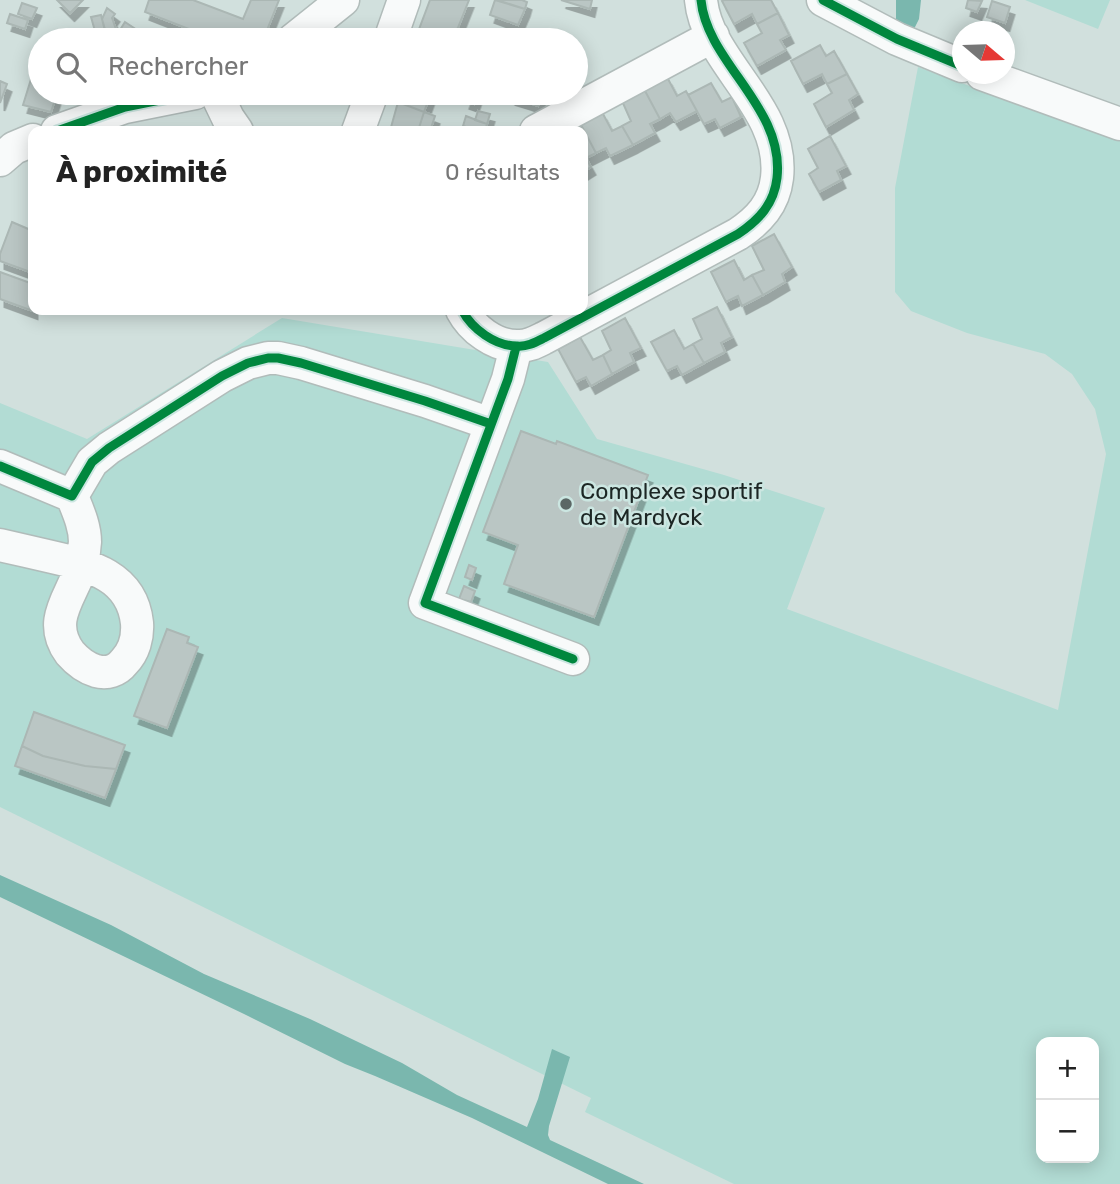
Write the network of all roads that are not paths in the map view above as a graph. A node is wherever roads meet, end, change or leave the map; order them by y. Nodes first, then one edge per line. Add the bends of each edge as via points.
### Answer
1 (343, 0) edge
2 (404, 0) edge
3 (701, 0) edge
4 (823, 0) edge
5 (308, 28) edge
6 (394, 28) edge
7 (713, 36) junction
8 (952, 62) edge
9 (1010, 84) edge
10 (588, 103) edge
11 (135, 105) edge
12 (222, 105) edge
13 (368, 105) edge
14 (584, 105) edge
15 (1120, 124) edge
16 (71, 126) edge
17 (234, 126) edge
18 (360, 126) edge
19 (545, 126) edge
20 (28, 142) edge
21 (1, 158) edge
22 (588, 314) edge
23 (465, 315) edge
24 (587, 315) edge
25 (516, 346) junction
26 (491, 424) junction
27 (0, 466) edge
28 (72, 496) junction
29 (0, 545) edge
30 (573, 659) dead end

1 - 5 street
2 - 6 street
3 - 7 street
4 - 8 street
7 - 10 street
7 - 22 street via 755,102 772,140 778,168 765,212 738,234
9 - 15 street
11 - 16 street
12 - 17 street
13 - 18 street
14 - 19 street
20 - 21 street
23 - 25 street via 484,334
24 - 25 street via 526,346
25 - 26 street
26 - 28 street via 301,363 268,358 222,376 108,448 92,463
26 - 30 street via 425,603
27 - 28 street
28 - 29 street via 84,530 82,564

